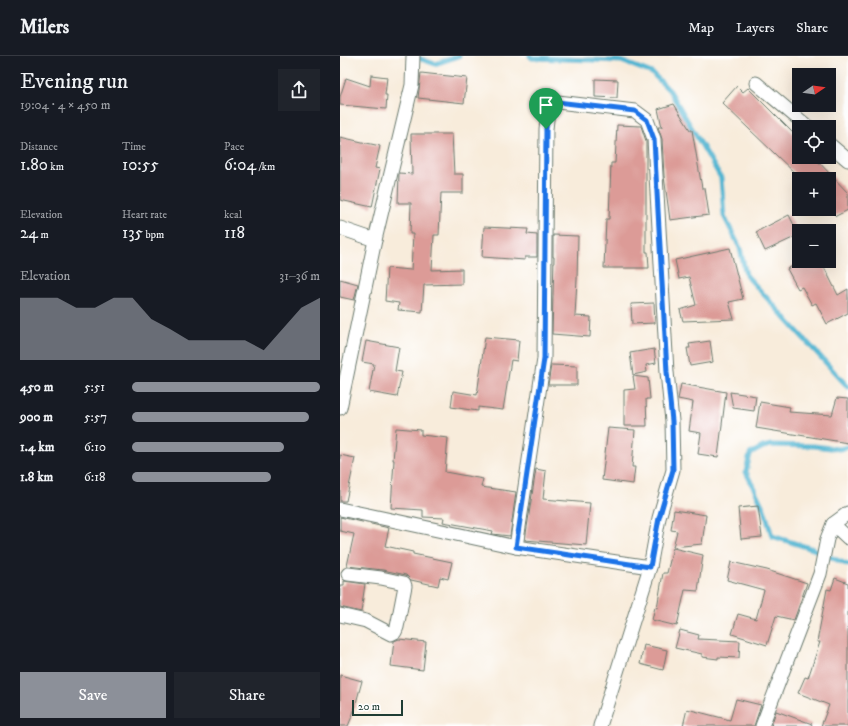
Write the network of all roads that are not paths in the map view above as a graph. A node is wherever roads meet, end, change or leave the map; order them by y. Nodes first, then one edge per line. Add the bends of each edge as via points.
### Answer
1 (413, 56) edge
2 (756, 83) dead end
3 (800, 120) edge
4 (836, 150) edge
5 (848, 160) edge
6 (340, 228) edge
7 (375, 240) junction
8 (340, 408) edge
9 (340, 509) edge
10 (848, 512) edge
11 (833, 524) junction
12 (848, 538) edge
13 (516, 547) junction
14 (650, 567) junction
15 (348, 574) dead end
16 (340, 615) edge
17 (600, 726) edge
18 (762, 726) edge

1 - 7 street via 412,85
2 - 3 street
4 - 5 street
6 - 7 street
7 - 8 street
9 - 13 street
10 - 11 street
11 - 12 street
11 - 18 street via 827,539 820,574
13 - 14 street
13 - 14 street via 544,359 548,101 635,111 647,120 654,139 672,421 673,470 659,518
14 - 17 street
15 - 16 street via 381,578 404,583 405,586 395,632 391,634 366,621

